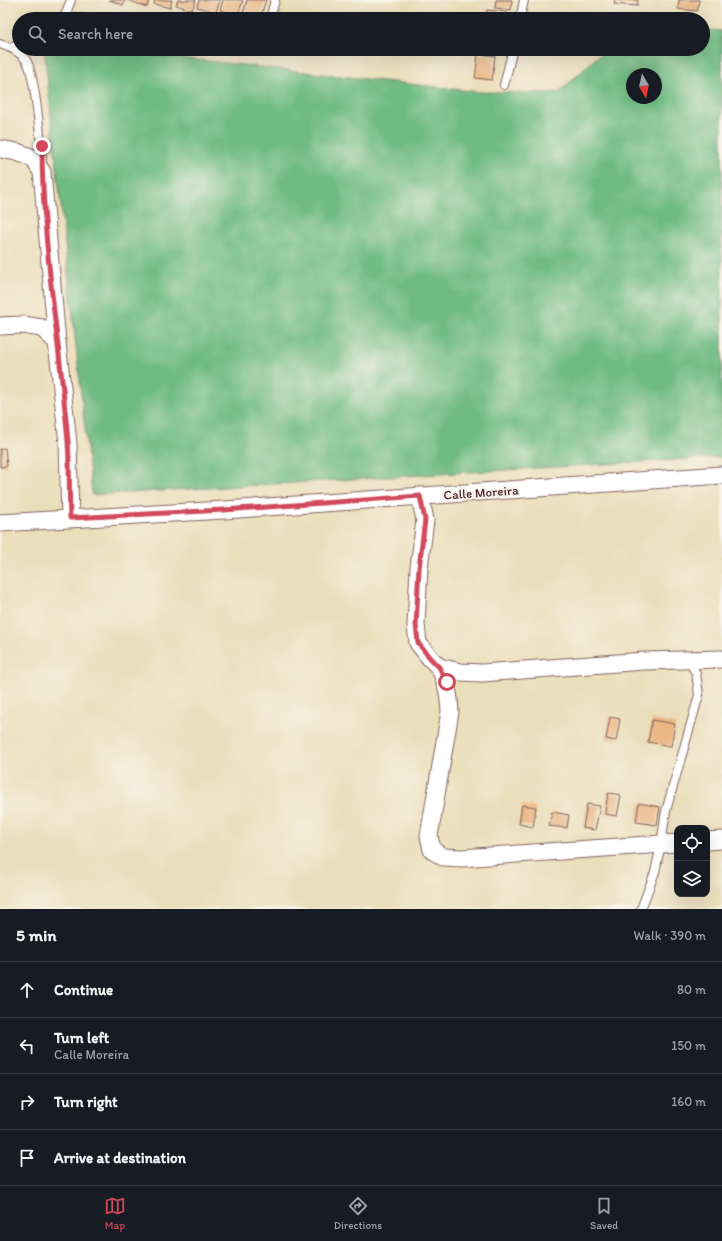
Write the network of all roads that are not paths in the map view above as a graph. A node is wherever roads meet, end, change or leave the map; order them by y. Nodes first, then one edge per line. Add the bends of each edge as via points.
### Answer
1 (71, 0) edge
2 (275, 0) edge
3 (524, 0) edge
4 (66, 12) edge
5 (272, 12) edge
6 (521, 12) edge
7 (0, 44) edge
8 (12, 48) edge
9 (21, 56) edge
10 (510, 56) edge
11 (504, 85) dead end
12 (0, 149) edge
13 (42, 172) junction
14 (0, 326) edge
15 (57, 342) junction
16 (722, 475) edge
17 (420, 496) junction
18 (70, 518) junction
19 (0, 523) edge
20 (688, 660) junction
21 (722, 660) edge
22 (439, 667) junction
23 (722, 840) edge
24 (710, 841) edge
25 (669, 844) edge
26 (641, 909) edge

1 - 4 lane
2 - 5 lane
3 - 6 lane
7 - 8 lane
9 - 13 lane via 27,61 31,77 42,146
10 - 11 lane
12 - 13 street via 33,158
13 - 15 street
14 - 15 street via 23,325 42,328
15 - 18 street via 68,443
16 - 17 street, Calle Moreira
17 - 18 street, Calle Moreira
17 - 22 street via 425,520 419,568 416,625 418,643
18 - 19 street, Calle Moreira
20 - 21 street
20 - 22 street via 482,673 460,672
20 - 25 lane via 696,672 699,695 666,812
22 - 25 street via 447,682 450,712 428,836 432,850 443,857 461,858
23 - 24 street
25 - 26 lane

